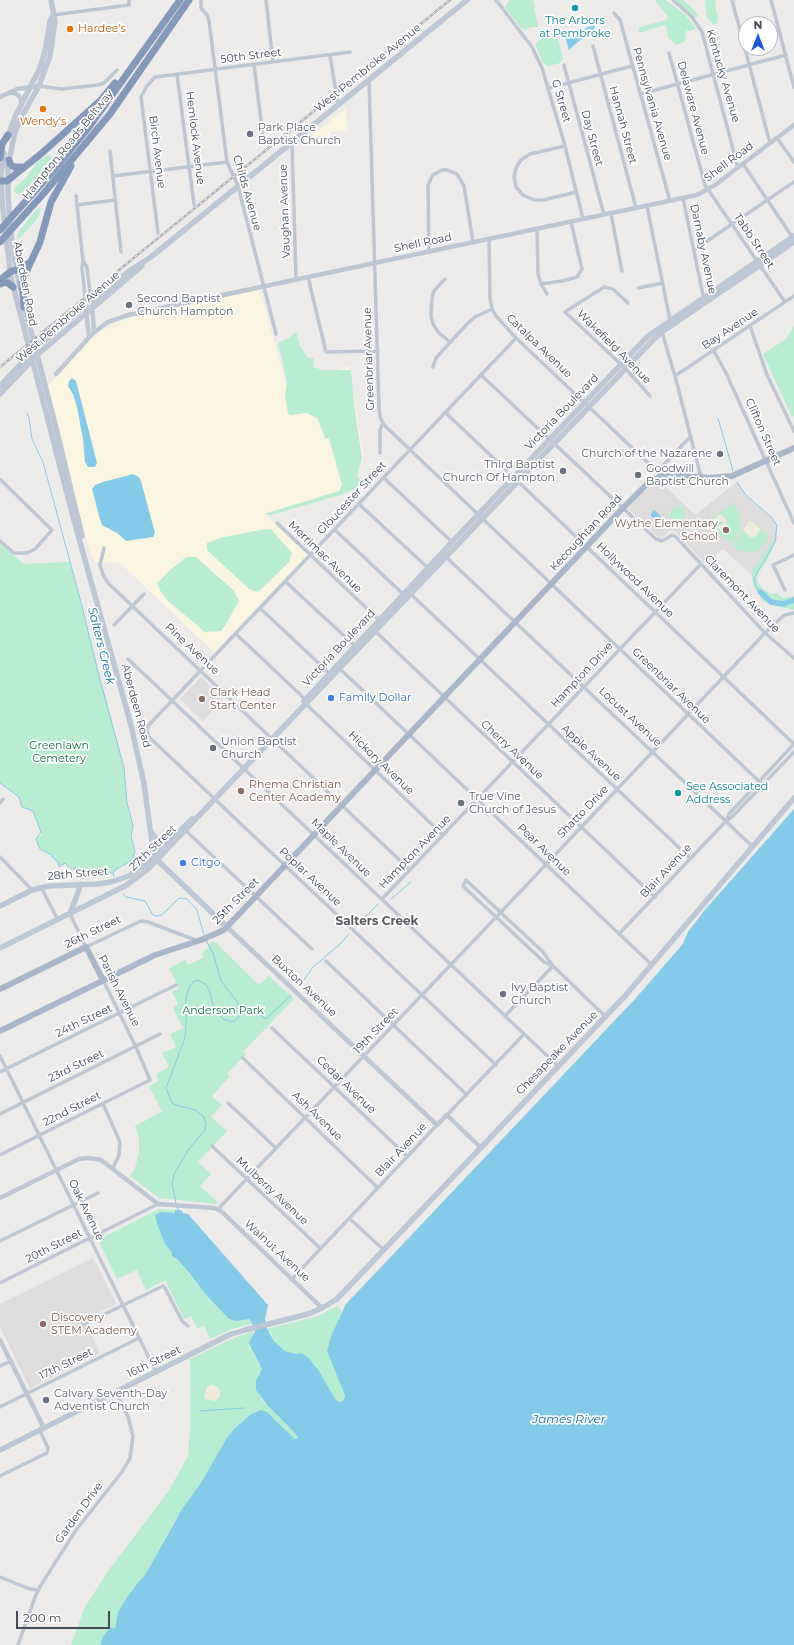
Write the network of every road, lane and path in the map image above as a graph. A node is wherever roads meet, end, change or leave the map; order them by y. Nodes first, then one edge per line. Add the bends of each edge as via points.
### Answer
1 (51, 0) edge
2 (128, 0) edge
3 (180, 0) edge
4 (189, 0) edge
5 (201, 0) edge
6 (266, 0) edge
7 (467, 0) edge
8 (496, 0) edge
9 (673, 0) edge
10 (732, 0) edge
11 (777, 0) edge
12 (771, 1) edge
13 (614, 13) dead end
14 (53, 15) junction
15 (154, 37) junction
16 (593, 46) dead end
17 (350, 52) dead end
18 (669, 53) dead end
19 (330, 55) junction
20 (786, 56) junction
21 (273, 62) junction
22 (254, 64) junction
23 (564, 65) dead end
24 (750, 65) junction
25 (632, 66) junction
26 (216, 69) junction
27 (117, 70) dead end
28 (177, 74) junction
29 (713, 74) junction
30 (601, 75) junction
31 (155, 77) joint
32 (369, 80) junction
33 (569, 83) junction
34 (678, 84) junction
35 (39, 86) junction
36 (31, 87) junction
37 (794, 87) edge
38 (549, 88) junction
39 (5, 94) junction
40 (640, 94) junction
41 (0, 97) edge
42 (21, 104) junction
43 (338, 104) junction
44 (110, 114) junction
45 (794, 125) edge
46 (8, 135) junction
47 (263, 137) dead end
48 (777, 138) junction
49 (292, 142) junction
50 (770, 143) junction
51 (564, 146) junction
52 (110, 151) dead end
53 (0, 158) edge
54 (9, 160) junction
55 (227, 162) junction
56 (794, 162) edge
57 (743, 164) junction
58 (189, 166) junction
59 (25, 167) junction
60 (738, 168) junction
61 (151, 171) junction
62 (113, 176) junction
63 (3, 181) edge
64 (794, 182) edge
65 (238, 186) junction
66 (709, 190) junction
67 (576, 192) junction
68 (76, 196) dead end
69 (683, 198) junction
70 (115, 200) junction
71 (768, 200) junction
72 (670, 201) junction
73 (77, 205) junction
74 (194, 205) dead end
75 (647, 206) junction
76 (636, 208) junction
77 (611, 214) junction
78 (604, 215) junction
79 (583, 219) junction
80 (571, 222) junction
81 (732, 224) junction
82 (537, 229) junction
83 (0, 230) edge
84 (158, 233) dead end
85 (489, 238) junction
86 (794, 238) edge
87 (0, 242) edge
88 (473, 242) junction
89 (694, 250) junction
90 (429, 251) junction
91 (121, 252) dead end
92 (151, 257) junction
93 (83, 261) junction
94 (30, 262) junction
95 (375, 263) junction
96 (759, 263) junction
97 (13, 271) junction
98 (622, 271) dead end
99 (308, 277) junction
100 (296, 279) junction
101 (445, 279) dead end
102 (0, 280) edge
103 (663, 283) junction
104 (0, 284) edge
105 (541, 284) junction
106 (263, 286) junction
107 (13, 287) junction
108 (638, 288) dead end
109 (546, 294) dead end
110 (794, 296) edge
111 (704, 300) junction
112 (91, 301) junction
113 (785, 302) junction
114 (628, 303) dead end
115 (86, 306) junction
116 (24, 307) junction
117 (92, 309) junction
118 (492, 309) junction
119 (87, 313) junction
120 (670, 320) junction
121 (750, 326) junction
122 (94, 332) junction
123 (662, 332) junction
124 (276, 334) dead end
125 (89, 336) junction
126 (516, 338) junction
127 (450, 342) junction
128 (378, 351) junction
129 (714, 351) junction
130 (33, 354) junction
131 (623, 366) junction
132 (433, 367) dead end
133 (56, 374) dead end
134 (481, 375) junction
135 (675, 376) junction
136 (0, 386) edge
137 (0, 394) edge
138 (650, 396) dead end
139 (587, 404) junction
140 (446, 413) junction
141 (383, 423) junction
142 (794, 431) edge
143 (691, 436) junction
144 (552, 442) junction
145 (794, 448) edge
146 (409, 450) junction
147 (380, 454) dead end
148 (766, 461) junction
149 (657, 472) junction
150 (662, 476) junction
151 (701, 477) junction
152 (384, 478) junction
153 (0, 479) edge
154 (516, 479) junction
155 (359, 504) junction
156 (622, 509) junction
157 (480, 517) junction
158 (277, 523) dead end
159 (794, 523) edge
160 (335, 530) junction
161 (0, 541) edge
162 (452, 542) junction
163 (587, 546) junction
164 (104, 548) dead end
165 (311, 555) junction
166 (444, 555) junction
167 (794, 555) edge
168 (700, 564) junction
169 (428, 568) junction
170 (286, 582) junction
171 (551, 584) junction
172 (785, 590) dead end
173 (144, 594) dead end
174 (403, 594) junction
175 (411, 594) junction
176 (133, 606) junction
177 (260, 608) junction
178 (654, 611) junction
179 (794, 613) edge
180 (379, 620) junction
181 (515, 622) junction
182 (114, 625) dead end
183 (376, 631) junction
184 (765, 633) junction
185 (236, 634) junction
186 (355, 646) junction
187 (619, 649) junction
188 (794, 658) edge
189 (128, 659) dead end
190 (480, 659) junction
191 (338, 667) junction
192 (202, 670) junction
193 (331, 674) junction
194 (724, 677) junction
195 (584, 686) junction
196 (444, 697) junction
197 (173, 701) junction
198 (306, 701) junction
199 (433, 709) joint
200 (687, 714) junction
201 (548, 725) junction
202 (147, 734) joint
203 (409, 734) junction
204 (272, 737) junction
205 (794, 744) edge
206 (652, 751) junction
207 (794, 752) edge
208 (512, 762) junction
209 (243, 768) junction
210 (375, 770) junction
211 (760, 782) junction
212 (763, 785) junction
213 (617, 789) junction
214 (214, 798) junction
215 (794, 798) edge
216 (477, 799) junction
217 (3, 800) dead end
218 (0, 803) edge
219 (342, 804) junction
220 (726, 820) junction
221 (582, 827) junction
222 (184, 829) junction
223 (151, 832) junction
224 (314, 834) junction
225 (444, 835) junction
226 (170, 840) junction
227 (752, 846) junction
228 (0, 857) edge
229 (155, 858) junction
230 (690, 858) junction
231 (546, 864) junction
232 (284, 865) junction
233 (410, 870) junction
234 (81, 884) junction
235 (41, 887) junction
236 (32, 890) junction
237 (256, 896) junction
238 (655, 897) junction
239 (382, 899) junction
240 (0, 906) edge
241 (501, 912) junction
242 (70, 914) junction
243 (496, 918) junction
244 (58, 920) junction
245 (227, 926) junction
246 (619, 934) junction
247 (526, 935) junction
248 (200, 941) junction
249 (521, 941) junction
250 (86, 947) junction
251 (0, 948) edge
252 (312, 949) dead end
253 (326, 961) dead end
254 (451, 965) junction
255 (652, 965) junction
256 (553, 966) junction
257 (103, 980) junction
258 (176, 985) dead end
259 (0, 989) edge
260 (422, 995) junction
261 (119, 1014) junction
262 (505, 1016) junction
263 (606, 1017) junction
264 (393, 1026) junction
265 (272, 1028) dead end
266 (0, 1031) edge
267 (160, 1034) dead end
268 (524, 1034) junction
269 (136, 1047) junction
270 (0, 1056) edge
271 (364, 1056) junction
272 (243, 1058) dead end
273 (496, 1065) junction
274 (558, 1066) junction
275 (6, 1069) junction
276 (0, 1072) edge
277 (151, 1078) joint
278 (335, 1087) junction
279 (467, 1095) junction
280 (23, 1103) junction
281 (228, 1103) dead end
282 (103, 1104) junction
283 (0, 1114) edge
284 (447, 1115) junction
285 (305, 1118) junction
286 (437, 1125) junction
287 (40, 1136) junction
288 (212, 1146) dead end
289 (276, 1148) junction
290 (480, 1148) junction
291 (0, 1155) edge
292 (407, 1156) junction
293 (113, 1168) junction
294 (57, 1170) junction
295 (246, 1179) junction
296 (378, 1188) junction
297 (98, 1193) dead end
298 (0, 1198) edge
299 (158, 1204) junction
300 (74, 1205) junction
301 (218, 1209) junction
302 (350, 1218) junction
303 (90, 1238) junction
304 (0, 1241) edge
305 (321, 1249) junction
306 (384, 1250) junction
307 (292, 1279) junction
308 (0, 1283) edge
309 (123, 1305) junction
310 (322, 1308) junction
311 (82, 1325) dead end
312 (188, 1326) dead end
313 (139, 1338) junction
314 (0, 1340) edge
315 (10, 1361) junction
316 (0, 1366) edge
317 (156, 1372) junction
318 (116, 1392) junction
319 (27, 1394) junction
320 (0, 1407) edge
321 (42, 1429) junction
322 (0, 1450) edge
323 (0, 1476) edge
324 (0, 1577) edge
325 (38, 1590) junction
326 (18, 1645) edge

1 - 14 main road, Aberdeen Road
2 - 14 street via 129,5
3 - 15 highway, Hampton Roads Beltway
4 - 44 highway, Hampton Roads Beltway
5 - 26 street, Childs Avenue via 202,10 209,19
6 - 21 street
7 - 32 main road, West Pembroke Avenue
8 - 38 street, G Street via 532,48
9 - 29 street, Kentucky Avenue via 689,13 699,27
10 - 24 street
11 - 12 street
12 - 20 street
13 - 25 street, Pennsylvania Avenue via 620,20
14 - 35 main road, Aberdeen Road via 53,45
14 - 36 main road, Aberdeen Road via 43,58
15 - 59 highway via 101,100
15 - 83 highway, Hampton Roads Beltway via 89,127
16 - 30 street, Hannah Street
17 - 19 street, 50th Street
18 - 34 street, Delaware Avenue
19 - 21 street, 50th Street
19 - 43 street
20 - 24 street
20 - 37 street
21 - 22 street, 50th Street
22 - 26 street, 50th Street
22 - 47 street
23 - 33 street, Day Street
24 - 29 street
24 - 50 street
25 - 30 street
25 - 40 street, Pennsylvania Avenue
26 - 28 street, 50th Street
26 - 55 street, Childs Avenue
27 - 35 street via 104,83 62,89
28 - 31 street, 50th Street
28 - 58 street, Hemlock Avenue
29 - 34 street
29 - 60 street, Kentucky Avenue
30 - 33 street
30 - 76 street, Hannah Street
31 - 61 street, Birch Avenue via 141,97
32 - 43 main road, West Pembroke Avenue
32 - 95 street, Greenbriar Avenue
33 - 38 street
33 - 78 street, Day Street
34 - 40 street
34 - 66 street, Delaware Avenue via 703,181
35 - 36 street
35 - 54 main road, Aberdeen Road via 19,121
36 - 39 street
36 - 42 main road, Aberdeen Road
38 - 51 street, G Street
39 - 41 street
39 - 42 street via 16,94 21,99
40 - 72 street, Pennsylvania Avenue
42 - 46 main road, Aberdeen Road
43 - 49 main road, West Pembroke Avenue
44 - 87 highway, Hampton Roads Beltway
44 - 94 highway via 57,190 46,216 40,242
45 - 48 street, Shell Road
46 - 53 highway via 2,144
46 - 63 main road, Aberdeen Road via 2,161
48 - 50 street, Shell Road
48 - 56 street
49 - 65 main road, West Pembroke Avenue
49 - 100 street, Vaughan Avenue
50 - 57 street, Shell Road
51 - 67 street, G Street
51 - 67 street via 530,154 521,160 514,176 516,187 523,196 534,200
52 - 62 street
54 - 59 highway via 14,167
54 - 63 main road, Aberdeen Road
55 - 58 street
55 - 65 street, Childs Avenue
57 - 60 street, Shell Road
57 - 71 street
58 - 61 street
58 - 74 street, Hemlock Avenue
59 - 63 highway
60 - 66 street, Shell Road
61 - 62 street
61 - 84 street, Birch Avenue
62 - 70 street
63 - 97 main road, Aberdeen Road via 2,207
64 - 71 street
65 - 92 main road, West Pembroke Avenue
65 - 106 street, Childs Avenue
66 - 69 street, Shell Road
66 - 81 street, Tabb Street
67 - 79 street, G Street
68 - 73 street
69 - 72 street, Shell Road
69 - 89 street, Darnaby Avenue
70 - 73 street
70 - 91 street
71 - 81 street
71 - 86 street
72 - 75 street, Shell Road
73 - 93 street
75 - 76 street, Shell Road
75 - 103 street
76 - 77 street, Shell Road
77 - 78 street, Shell Road
77 - 98 street
78 - 79 street, Shell Road
79 - 80 street, Shell Road
80 - 82 street, Shell Road
80 - 105 street via 580,257 581,273 578,277
81 - 89 street
81 - 96 street, Tabb Street
82 - 85 street, Shell Road
82 - 105 street via 538,274
85 - 88 street, Shell Road
85 - 118 street, Catalpa Avenue
86 - 96 main road, Victoria Boulevard
88 - 90 street, Shell Road
88 - 90 street via 464,186 457,174 442,170 433,175 428,185
89 - 111 street, Darnaby Avenue
90 - 95 street, Shell Road
92 - 112 main road, West Pembroke Avenue
92 - 117 main road, West Pembroke Avenue
93 - 112 street via 87,267
93 - 115 street
94 - 97 highway via 25,267
94 - 116 highway via 22,281
95 - 99 street, Shell Road
95 - 128 street, Greenbriar Avenue
96 - 111 main road, Victoria Boulevard
96 - 113 street, Tabb Street
97 - 102 highway
97 - 107 main road, Aberdeen Road
97 - 116 main road, Aberdeen Road
99 - 100 street, Shell Road
99 - 128 street via 326,352
100 - 106 street, Shell Road
101 - 127 street via 434,291 431,311 433,324
103 - 108 street
103 - 120 street
104 - 107 highway via 8,282
105 - 109 street
106 - 122 street, Shell Road via 128,315 108,322
106 - 124 street, Childs Avenue
107 - 130 main road, Aberdeen Road
110 - 113 street, Bay Avenue
111 - 120 main road, Victoria Boulevard
111 - 123 main road, Victoria Boulevard
112 - 115 main road, West Pembroke Avenue
112 - 117 street
113 - 121 street, Bay Avenue
114 - 131 street, Wakefield Avenue via 613,289 604,287 565,312
115 - 119 street
115 - 130 main road, West Pembroke Avenue
116 - 130 main road, Aberdeen Road
117 - 119 main road, West Pembroke Avenue
117 - 122 street
118 - 126 street, Catalpa Avenue via 500,322
118 - 127 street via 475,317
119 - 125 street
119 - 130 main road, West Pembroke Avenue
120 - 131 main road, Victoria Boulevard via 648,336
121 - 129 street, Bay Avenue
121 - 142 street via 765,369
122 - 125 street, Shell Road
123 - 131 main road, Victoria Boulevard
123 - 135 street
125 - 133 street, Shell Road
126 - 134 street, Gloucester Street
126 - 139 street, Catalpa Avenue
127 - 132 street via 436,358
128 - 141 street, Greenbriar Avenue via 379,408
129 - 135 street, Bay Avenue
129 - 148 street, Clifton Street
130 - 136 main road, West Pembroke Avenue
130 - 137 main road, West Pembroke Avenue
130 - 223 main road, Aberdeen Road via 80,523 86,558 135,739
131 - 138 street, Wakefield Avenue
131 - 139 main road, Victoria Boulevard
134 - 140 street, Gloucester Street
134 - 144 street
135 - 143 street
139 - 144 main road, Victoria Boulevard
139 - 149 street, Catalpa Avenue
140 - 146 street, Gloucester Street
140 - 154 street, Hollywood Avenue
141 - 146 street, Greenbriar Avenue
141 - 147 street via 380,430
143 - 149 street
143 - 151 street
144 - 154 main road, Victoria Boulevard
144 - 156 street
145 - 148 main road, Kecoughtan Road
146 - 152 street, Gloucester Street
146 - 157 street, Greenbriar Avenue
148 - 151 main road, Kecoughtan Road via 732,476
148 - 159 street, Clifton Street
149 - 150 street, Catalpa Avenue
150 - 151 main road, Kecoughtan Road via 679,474
150 - 156 main road, Kecoughtan Road via 649,482
152 - 155 street, Gloucester Street
152 - 162 street
153 - 161 street via 52,530 32,551 18,554
154 - 157 main road, Victoria Boulevard
154 - 163 street, Hollywood Avenue
155 - 160 street, Gloucester Street
155 - 169 street
156 - 163 main road, Kecoughtan Road
156 - 168 street, Claremont Avenue via 657,540 662,541 675,536
157 - 162 main road, Victoria Boulevard
157 - 166 main road, Victoria Boulevard
157 - 171 street, Greenbriar Avenue
158 - 165 street, Merrimac Avenue
160 - 165 street, Gloucester Street
160 - 174 street
162 - 166 main road, Victoria Boulevard
163 - 171 main road, Kecoughtan Road
163 - 178 street, Hollywood Avenue
164 - 176 street, Pine Avenue via 100,563 104,577
165 - 170 street, Gloucester Street
165 - 180 street, Merrimac Avenue
166 - 169 main road, Victoria Boulevard
166 - 175 main road, Victoria Boulevard
166 - 181 street, Locust Avenue
167 - 172 street via 773,565
168 - 178 street, Hampton Drive
168 - 184 street, Claremont Avenue
169 - 174 main road, Victoria Boulevard
170 - 177 street, Gloucester Street
170 - 186 street
171 - 181 main road, Kecoughtan Road
171 - 187 street, Greenbriar Avenue
173 - 176 street
174 - 175 street
174 - 180 main road, Victoria Boulevard
175 - 183 main road, Victoria Boulevard
175 - 190 street, Apple Avenue
176 - 182 street
176 - 192 street, Pine Avenue
177 - 185 street, Gloucester Street
177 - 193 street
178 - 187 street, Hampton Drive
178 - 194 street, Hollywood Avenue
179 - 184 street, Shatto Drive via 784,615
180 - 186 main road, Victoria Boulevard
181 - 190 main road, Kecoughtan Road
181 - 195 street, Locust Avenue
183 - 191 main road, Victoria Boulevard
183 - 196 street, Cherry Avenue
184 - 188 street, Claremont Avenue
184 - 194 street, Shatto Drive
185 - 192 street, Gloucester Street
185 - 198 street, Hickory Avenue
186 - 191 main road, Victoria Boulevard
187 - 195 street, Hampton Drive
187 - 200 street, Greenbriar Avenue
189 - 197 street, Maple Avenue
190 - 196 main road, Kecoughtan Road
190 - 201 street, Apple Avenue
191 - 193 main road, Victoria Boulevard
191 - 203 street, Pear Avenue
192 - 197 street, Gloucester Street
192 - 204 street, Pine Avenue
193 - 198 main road, Victoria Boulevard
194 - 200 street, Shatto Drive
194 - 205 street, Hollywood Avenue
195 - 201 street, Hampton Drive
195 - 206 street, Locust Avenue
196 - 199 main road, Kecoughtan Road
196 - 208 street, Cherry Avenue
197 - 202 street, Gloucester Street via 148,726
197 - 209 street, Maple Avenue
198 - 204 main road, Victoria Boulevard
198 - 210 street, Hickory Avenue
199 - 203 main road, 25th Street
200 - 206 street, Shatto Drive
200 - 211 street, Greenbriar Avenue
201 - 208 street, Hampton Drive
201 - 213 street, Apple Avenue
202 - 214 street, Poplar Avenue
203 - 210 main road, 25th Street
203 - 216 street, Pear Avenue
204 - 209 main road, 27th Street
204 - 219 street, Pine Avenue
205 - 211 street, Blair Avenue
206 - 213 street, Shatto Drive
206 - 220 street, Locust Avenue
207 - 212 street, Blair Avenue
208 - 216 street, Hampton Drive
208 - 221 street, Cherry Avenue
209 - 214 main road, 27th Street
209 - 224 street, Maple Avenue
210 - 219 main road, 25th Street
210 - 225 street, Hickory Avenue
211 - 212 street, Greenbriar Avenue
211 - 220 street, Blair Avenue
212 - 220 street, Blair Avenue
213 - 221 street, Shatto Drive
213 - 230 street, Apple Avenue
214 - 222 main road, 27th Street
214 - 232 street, Poplar Avenue
215 - 227 main road, Chesapeake Avenue
216 - 225 street, Hampton Avenue
216 - 231 street, Pear Avenue
217 - 218 street
219 - 224 main road, 25th Street
219 - 233 street, Pine Avenue
220 - 227 street, Locust Avenue
220 - 230 street, Blair Avenue
221 - 231 street, Shatto Drive
221 - 238 street, Cherry Avenue
222 - 226 main road, 27th Street
222 - 229 main road, 27th Street
222 - 237 street
223 - 226 main road via 160,843
223 - 229 main road, Aberdeen Road
224 - 232 main road, 25th Street
224 - 239 street, Maple Avenue
225 - 233 street, Hampton Avenue
226 - 229 main road, 27th Street
227 - 255 main road, Chesapeake Avenue
228 - 236 street
229 - 234 main road, 28th Street via 122,879 98,884
229 - 242 main road, 27th Street via 133,881
229 - 245 main road, Buxton Avenue
230 - 238 street, Blair Avenue
231 - 241 street, 19th Street
231 - 246 street, Pear Avenue
232 - 237 main road, 25th Street
232 - 260 street, Poplar Avenue
233 - 239 street, Hampton Avenue
234 - 235 main road, 28th Street
234 - 242 main road
235 - 236 main road, 28th Street
235 - 244 street
236 - 240 main road, 28th Street
237 - 245 main road, 25th Street
237 - 252 street
238 - 246 street, Blair Avenue
239 - 254 street, Maple Avenue
241 - 243 street, 19th Street
241 - 243 street via 466,880 463,886
241 - 247 street
242 - 244 main road, 27th Street
242 - 250 street, Parish Avenue
243 - 249 street
243 - 254 street, 19th Street
244 - 251 main road, 27th Street
245 - 248 main road, 25th Street
245 - 271 street, Buxton Avenue
246 - 255 street, Pear Avenue
247 - 249 street
247 - 256 street
248 - 250 street, 26th Street via 145,921
248 - 257 main road, 25th Street via 155,955
249 - 256 street via 544,962
250 - 257 main road, Parish Avenue
250 - 259 main road, 26th Street
253 - 264 street
254 - 260 street, 19th Street
254 - 262 street, Maple Avenue
255 - 263 main road, Chesapeake Avenue
256 - 262 street
256 - 263 street
257 - 261 street, Parish Avenue
257 - 266 main road, 25th Street
258 - 261 street, 24th Street
260 - 264 street, 19th Street
260 - 273 street, Poplar Avenue
261 - 269 street, Parish Avenue
261 - 275 street, 24th Street
262 - 268 street, Maple Avenue
263 - 274 main road, Chesapeake Avenue
264 - 271 street, 19th Street
264 - 279 street
265 - 278 street, Cedar Avenue
267 - 269 street, 23rd Street
268 - 273 street, Blair Avenue
268 - 274 street, Maple Avenue
269 - 277 street, Parish Avenue
269 - 280 street, 23rd Street
270 - 275 street, Oak Avenue
271 - 278 street, 19th Street
271 - 286 street, Buxton Avenue
272 - 285 street, Ash Avenue
273 - 279 street, Blair Avenue
274 - 290 main road, Chesapeake Avenue
275 - 276 street, 24th Street
275 - 280 street, Oak Avenue
277 - 282 street, 22nd Street
278 - 285 street, 19th Street
278 - 292 street, Cedar Avenue
279 - 284 street, Blair Avenue
280 - 283 street, 23rd Street
280 - 287 street, Oak Avenue
281 - 289 street
282 - 287 street, 22nd Street
282 - 293 street via 120,1142 119,1155
284 - 286 street, Blair Avenue
284 - 290 street
285 - 289 street, 19th Street
285 - 296 street, Ash Avenue
286 - 292 street, Blair Avenue
287 - 291 street, 22nd Street
287 - 294 street, Oak Avenue
288 - 295 street, Mulberry Avenue
289 - 295 street, 19th Street
290 - 306 main road, Chesapeake Avenue
292 - 296 street, Blair Avenue
293 - 294 street via 101,1160 88,1158
293 - 299 street
294 - 298 street
294 - 300 street, Oak Avenue
295 - 301 street, 19th Street
295 - 305 street, Mulberry Avenue
296 - 302 street, Blair Avenue
297 - 300 street
299 - 301 street
299 - 303 street, 20th Street
300 - 303 street, Oak Avenue
300 - 304 street
301 - 307 street, Walnut Avenue
302 - 305 street, Blair Avenue
302 - 306 street
303 - 308 street, 20th Street
303 - 309 street, Oak Avenue
305 - 307 street, Blair Avenue
306 - 310 main road, Chesapeake Avenue via 340,1296
307 - 310 street, Walnut Avenue
309 - 311 street
309 - 312 street via 161,1287 165,1288 182,1321
309 - 313 street, Oak Avenue
310 - 317 main road, 16th Street via 304,1316 229,1335
313 - 317 street, Oak Avenue
313 - 319 street, 17th Street
314 - 315 street
315 - 316 street
315 - 319 street
317 - 318 main road, 16th Street
318 - 321 main road, 16th Street
318 - 325 street, Garden Drive via 128,1417 133,1436 130,1458 76,1530
319 - 320 street, 17th Street
319 - 321 street
321 - 322 main road, 16th Street
321 - 323 street via 41,1433 48,1451
324 - 325 street
325 - 326 street, Garden Drive

